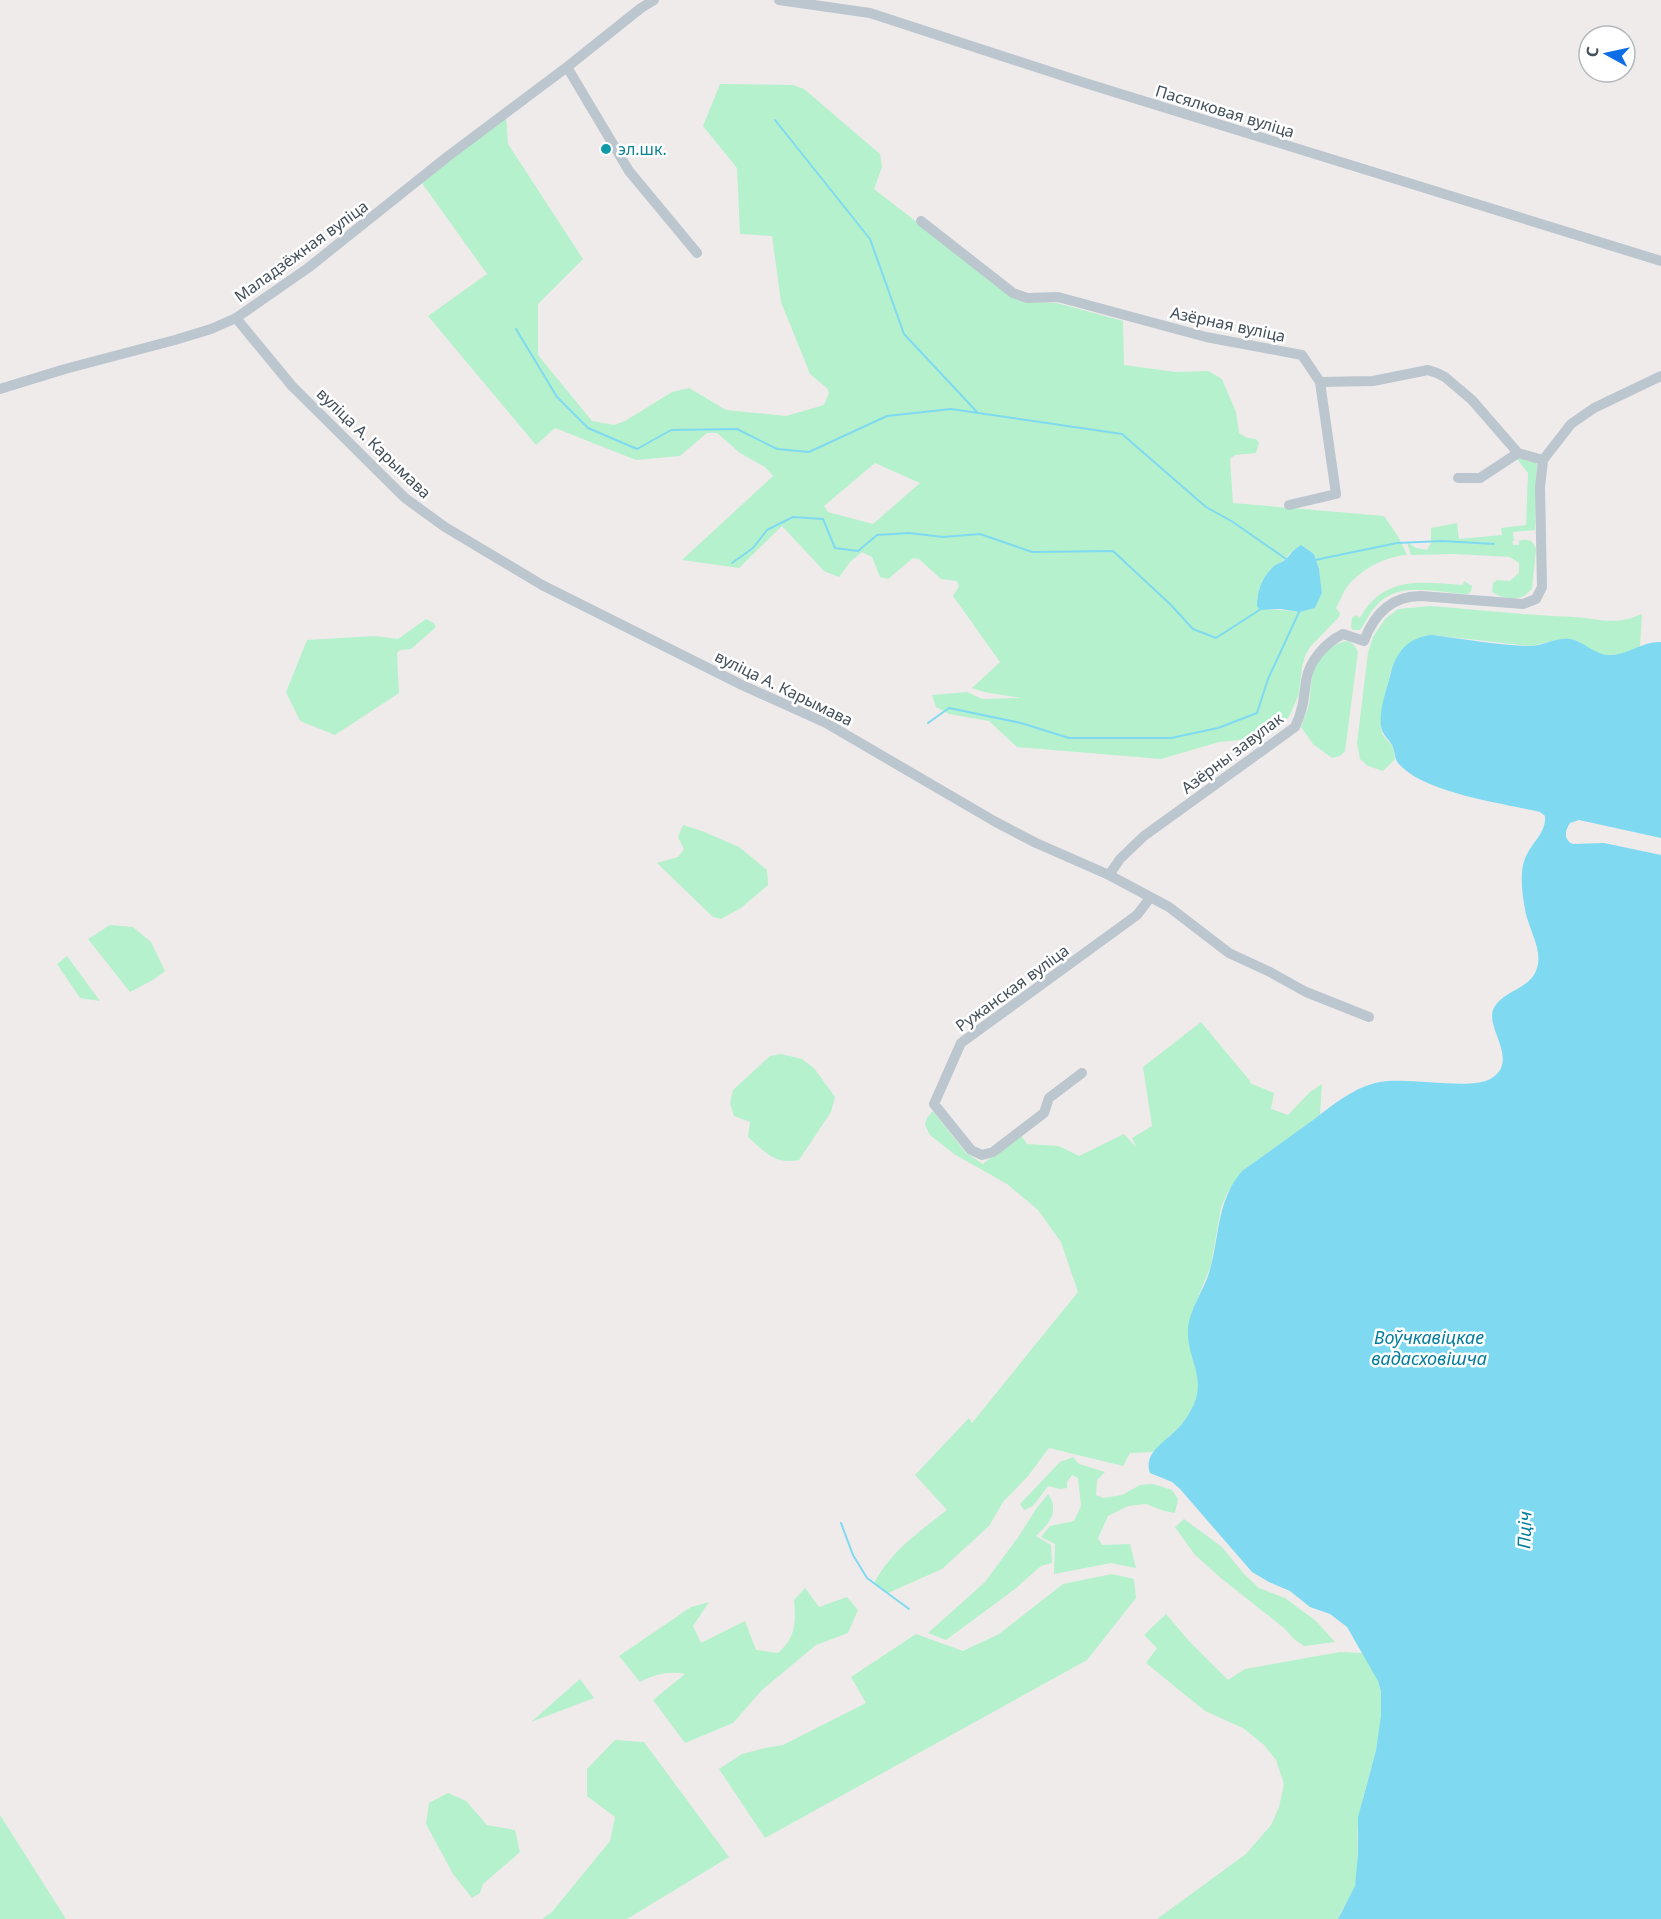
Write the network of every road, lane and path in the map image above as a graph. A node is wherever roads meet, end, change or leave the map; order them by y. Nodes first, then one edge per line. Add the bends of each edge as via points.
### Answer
1 (654, 0) edge
2 (779, 0) edge
3 (567, 67) junction
4 (921, 221) dead end
5 (697, 253) dead end
6 (1661, 261) edge
7 (236, 318) junction
8 (1661, 376) edge
9 (1320, 382) junction
10 (0, 389) edge
11 (1518, 453) junction
12 (1543, 460) junction
13 (1458, 478) dead end
14 (1288, 505) dead end
15 (1109, 875) junction
16 (1149, 898) junction
17 (1369, 1017) dead end
18 (1082, 1073) dead end

1 - 3 street
2 - 6 street, Пасялковая вуліца via 870,13
3 - 5 street via 629,171
3 - 7 street, Маладзёжная вуліца via 316,262
4 - 9 street, Азёрная вуліца via 1013,293 1027,298 1058,297 1206,337 1302,354
7 - 10 street, Маладзёжная вуліца via 175,340
7 - 15 street, вуліца А. Карымава via 292,386 405,498 445,527 542,585 826,723 994,821
8 - 12 street via 1594,408 1571,424
9 - 11 street via 1373,381 1428,370 1437,373 1472,400
9 - 14 street via 1336,494
11 - 12 street
11 - 13 street via 1480,478
12 - 15 street, Азёрны завулак via 1542,587 1536,599 1523,604 1405,597 1379,612 1364,640 1343,634 1335,637 1310,668 1295,727 1144,836
15 - 16 street, вуліца А. Карымава
16 - 17 street, вуліца А. Карымава via 1169,908 1229,953 1306,992
16 - 18 street, Ружанская вуліца via 1137,915 961,1044 934,1104 971,1150 982,1155 993,1152 1044,1113 1049,1098

